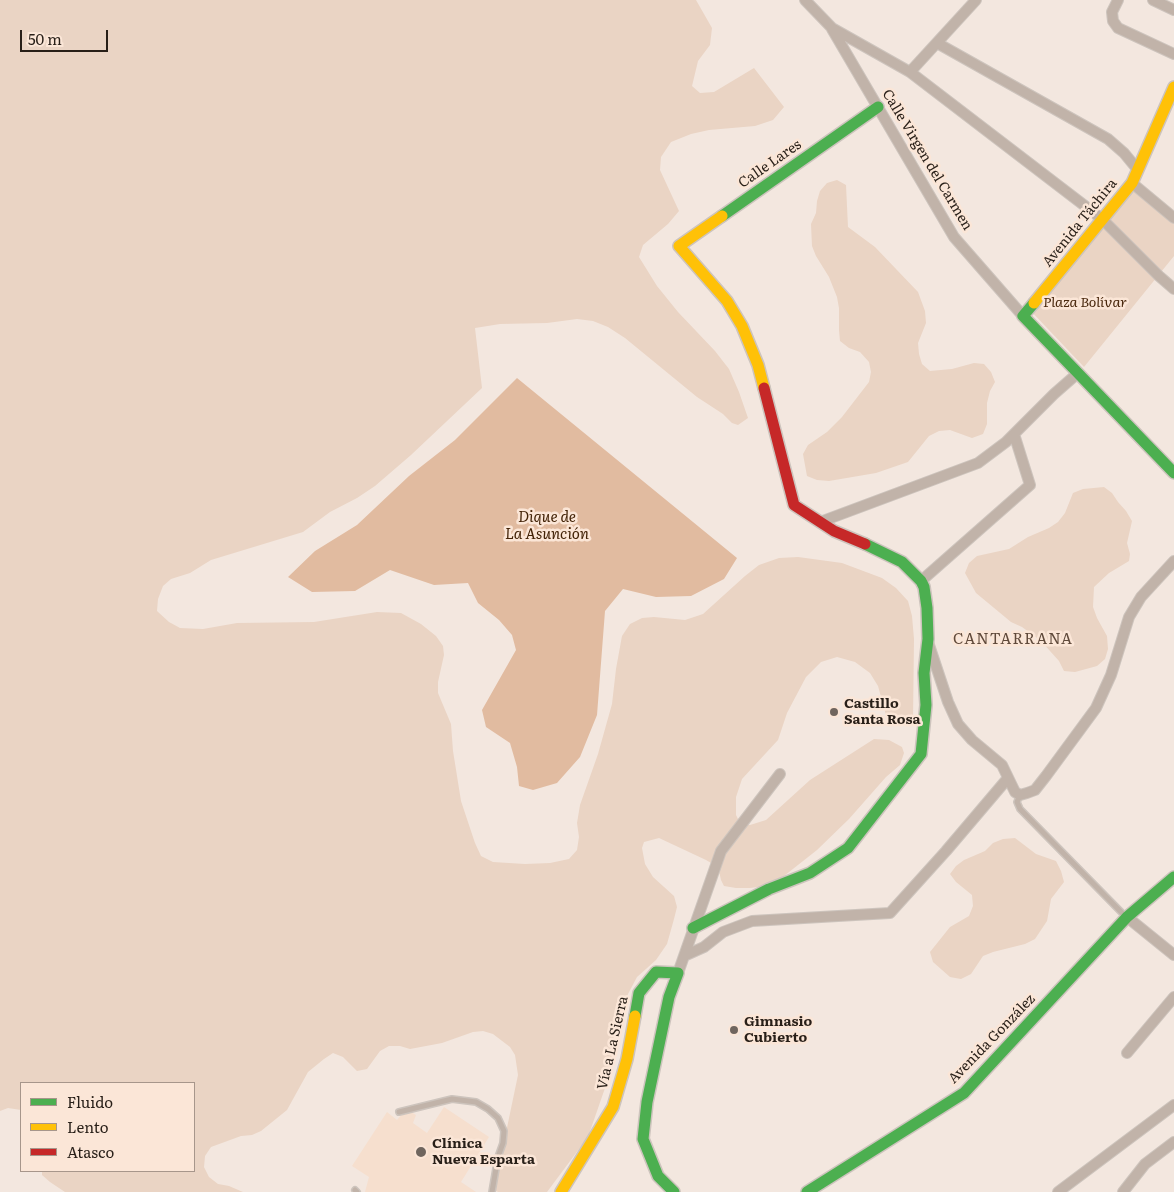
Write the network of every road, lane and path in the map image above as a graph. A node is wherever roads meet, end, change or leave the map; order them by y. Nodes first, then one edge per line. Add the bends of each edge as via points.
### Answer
1 (805, 0) edge
2 (976, 0) edge
3 (1118, 0) edge
4 (1153, 0) edge
5 (1174, 10) edge
6 (832, 28) junction
7 (937, 43) junction
8 (1174, 54) edge
9 (910, 72) junction
10 (1173, 95) edge
11 (878, 107) junction
12 (1138, 170) junction
13 (1132, 183) junction
14 (1174, 218) edge
15 (1102, 220) junction
16 (1174, 289) edge
17 (1023, 316) junction
18 (1078, 373) junction
19 (1014, 434) junction
20 (1173, 470) edge
21 (820, 522) junction
22 (1174, 561) edge
23 (921, 581) junction
24 (928, 639) junction
25 (780, 774) dead end
26 (1008, 778) junction
27 (1020, 795) junction
28 (1174, 877) edge
29 (1127, 917) junction
30 (693, 928) junction
31 (1174, 955) edge
32 (684, 956) junction
33 (678, 973) junction
34 (1174, 997) edge
35 (1127, 1053) dead end
36 (1174, 1106) edge
37 (399, 1112) dead end
38 (1174, 1142) edge
39 (491, 1192) edge
40 (561, 1192) edge
41 (674, 1192) edge
42 (807, 1192) edge
43 (1058, 1192) edge
44 (1123, 1192) edge

1 - 6 street
2 - 7 street
3 - 8 street via 1112,12 1118,28
4 - 5 street
6 - 9 street
6 - 11 street, Calle Virgen del Carmen
7 - 9 street
7 - 12 street via 1108,139
9 - 15 street
10 - 12 street, Avenida Táchira
11 - 17 street, Calle Virgen del Carmen via 954,237
11 - 21 street, Calle Lares via 679,246 727,301 742,326 758,365 794,505
12 - 13 street, Avenida Táchira
13 - 14 street
13 - 15 street, Avenida Táchira
15 - 16 street
15 - 17 street, Avenida Táchira
17 - 18 street, Calle Virgen del Carmen
18 - 19 street
18 - 20 street, Calle Virgen del Carmen
19 - 21 street via 978,463
19 - 23 street via 1030,485
21 - 23 street via 902,562
22 - 27 street via 1141,597 1129,617 1111,675 1096,708 1035,790
23 - 24 street via 927,608
24 - 26 street via 958,724 1002,765
24 - 30 street via 921,754 848,848 810,873
25 - 30 street via 720,851
26 - 27 street
26 - 32 street via 890,913 752,921 723,932 704,947
27 - 29 lane via 1017,802 1020,809
28 - 29 street, Avenida González
29 - 31 street
29 - 42 street, Avenida González via 964,1093
30 - 32 street
32 - 33 street
33 - 40 street, Vía a La Sierra via 656,972 639,993 627,1060 613,1106
33 - 41 street via 669,997 647,1102 643,1139 658,1176
34 - 35 street
36 - 43 street
37 - 39 lane via 452,1099 476,1102 488,1109 498,1118 504,1131
38 - 44 street via 1146,1164

